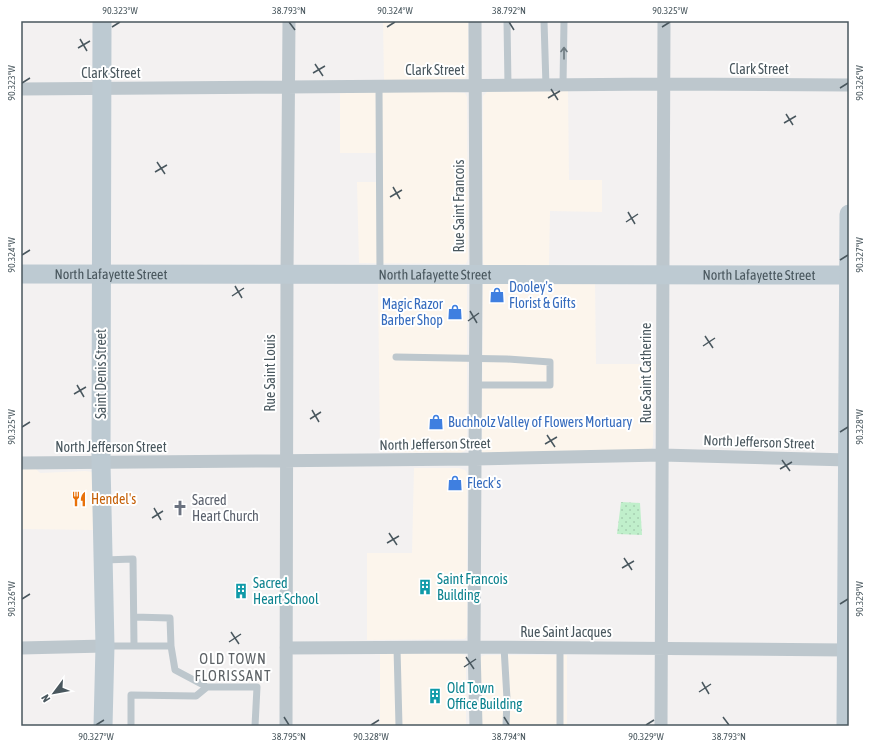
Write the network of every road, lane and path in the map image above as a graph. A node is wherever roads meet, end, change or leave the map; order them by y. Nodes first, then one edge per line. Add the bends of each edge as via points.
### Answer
1 (102, 21) edge
2 (289, 21) edge
3 (475, 21) edge
4 (507, 21) edge
5 (544, 21) edge
6 (564, 21) edge
7 (664, 21) edge
8 (663, 84) junction
9 (564, 85) junction
10 (849, 85) edge
11 (379, 86) junction
12 (475, 86) junction
13 (508, 86) junction
14 (546, 86) junction
15 (289, 87) junction
16 (21, 89) edge
17 (102, 89) junction
18 (849, 214) edge
19 (21, 274) edge
20 (101, 274) junction
21 (287, 274) junction
22 (380, 274) junction
23 (476, 274) junction
24 (662, 274) junction
25 (849, 275) edge
26 (396, 357) dead end
27 (476, 358) junction
28 (475, 385) junction
29 (662, 455) junction
30 (475, 460) junction
31 (848, 460) edge
32 (286, 461) junction
33 (21, 463) edge
34 (102, 463) junction
35 (103, 560) junction
36 (134, 617) junction
37 (105, 646) junction
38 (134, 646) junction
39 (171, 646) junction
40 (474, 647) junction
41 (21, 648) edge
42 (286, 648) junction
43 (397, 648) junction
44 (504, 648) junction
45 (560, 648) junction
46 (660, 649) junction
47 (846, 650) junction
48 (207, 687) junction
49 (103, 726) edge
50 (131, 726) edge
51 (255, 726) edge
52 (286, 726) edge
53 (399, 726) edge
54 (476, 726) edge
55 (506, 726) edge
56 (560, 726) edge
57 (661, 726) edge
58 (846, 726) edge

1 - 17 street, Saint Denis Street
2 - 15 street, Rue Saint Louis
3 - 12 street, Rue Saint Francois
4 - 13 lane
5 - 14 lane
9 -> 6 lane
7 - 8 street, Rue Saint Catherine
8 - 9 street, Clark Street
8 - 10 street, Clark Street
8 - 24 street, Rue Saint Catherine
9 - 14 street, Clark Street
11 - 12 street, Clark Street
11 - 15 street, Clark Street
11 - 22 lane
12 - 13 street, Clark Street
12 - 23 street, Rue Saint Francois
13 - 14 street, Clark Street
15 - 17 street, Clark Street
15 - 21 street, Rue Saint Louis
16 - 17 street, Clark Street
17 - 20 street, Saint Denis Street
18 - 25 street
19 - 20 street, North Lafayette Street
20 - 21 street, North Lafayette Street
20 - 34 street, Saint Denis Street
21 - 22 street, North Lafayette Street
21 - 32 street, Rue Saint Louis
22 - 23 street, North Lafayette Street
23 - 24 street, North Lafayette Street
23 - 27 street, Rue Saint Francois
24 - 25 street, North Lafayette Street
24 - 29 street, Rue Saint Catherine
25 - 31 street
26 - 27 lane
27 - 28 street, Rue Saint Francois
27 - 28 lane via 550,362 550,385
28 - 30 street, Rue Saint Francois
29 - 30 street, North Jefferson Street
29 - 31 street, North Jefferson Street
29 - 46 street, Rue Saint Catherine
30 - 32 street, North Jefferson Street
30 - 40 street, Rue Saint Francois
31 - 47 street
32 - 34 street, North Jefferson Street
32 - 42 street, Rue Saint Louis
33 - 34 street, North Jefferson Street
34 - 35 street, Saint Denis Street
35 - 36 lane via 133,559
35 - 37 street, Saint Denis Street
36 - 38 lane
36 - 39 lane via 170,618
37 - 38 lane
37 - 41 street
37 - 49 street, Saint Denis Street
38 - 39 lane
39 - 48 lane via 175,670
40 - 43 street, Rue Saint Jacques
40 - 44 street, Rue Saint Jacques
40 - 54 street, Rue Saint Francois
42 - 43 street, Rue Saint Jacques
42 - 52 street, Rue Saint Louis
43 - 53 lane
44 - 45 street, Rue Saint Jacques
44 - 55 lane
45 - 46 street, Rue Saint Jacques
45 - 56 lane
46 - 47 street, Rue Saint Jacques
46 - 57 street, Rue Saint Catherine
47 - 58 street
48 - 50 lane via 196,696 131,696
48 - 51 lane via 257,686

